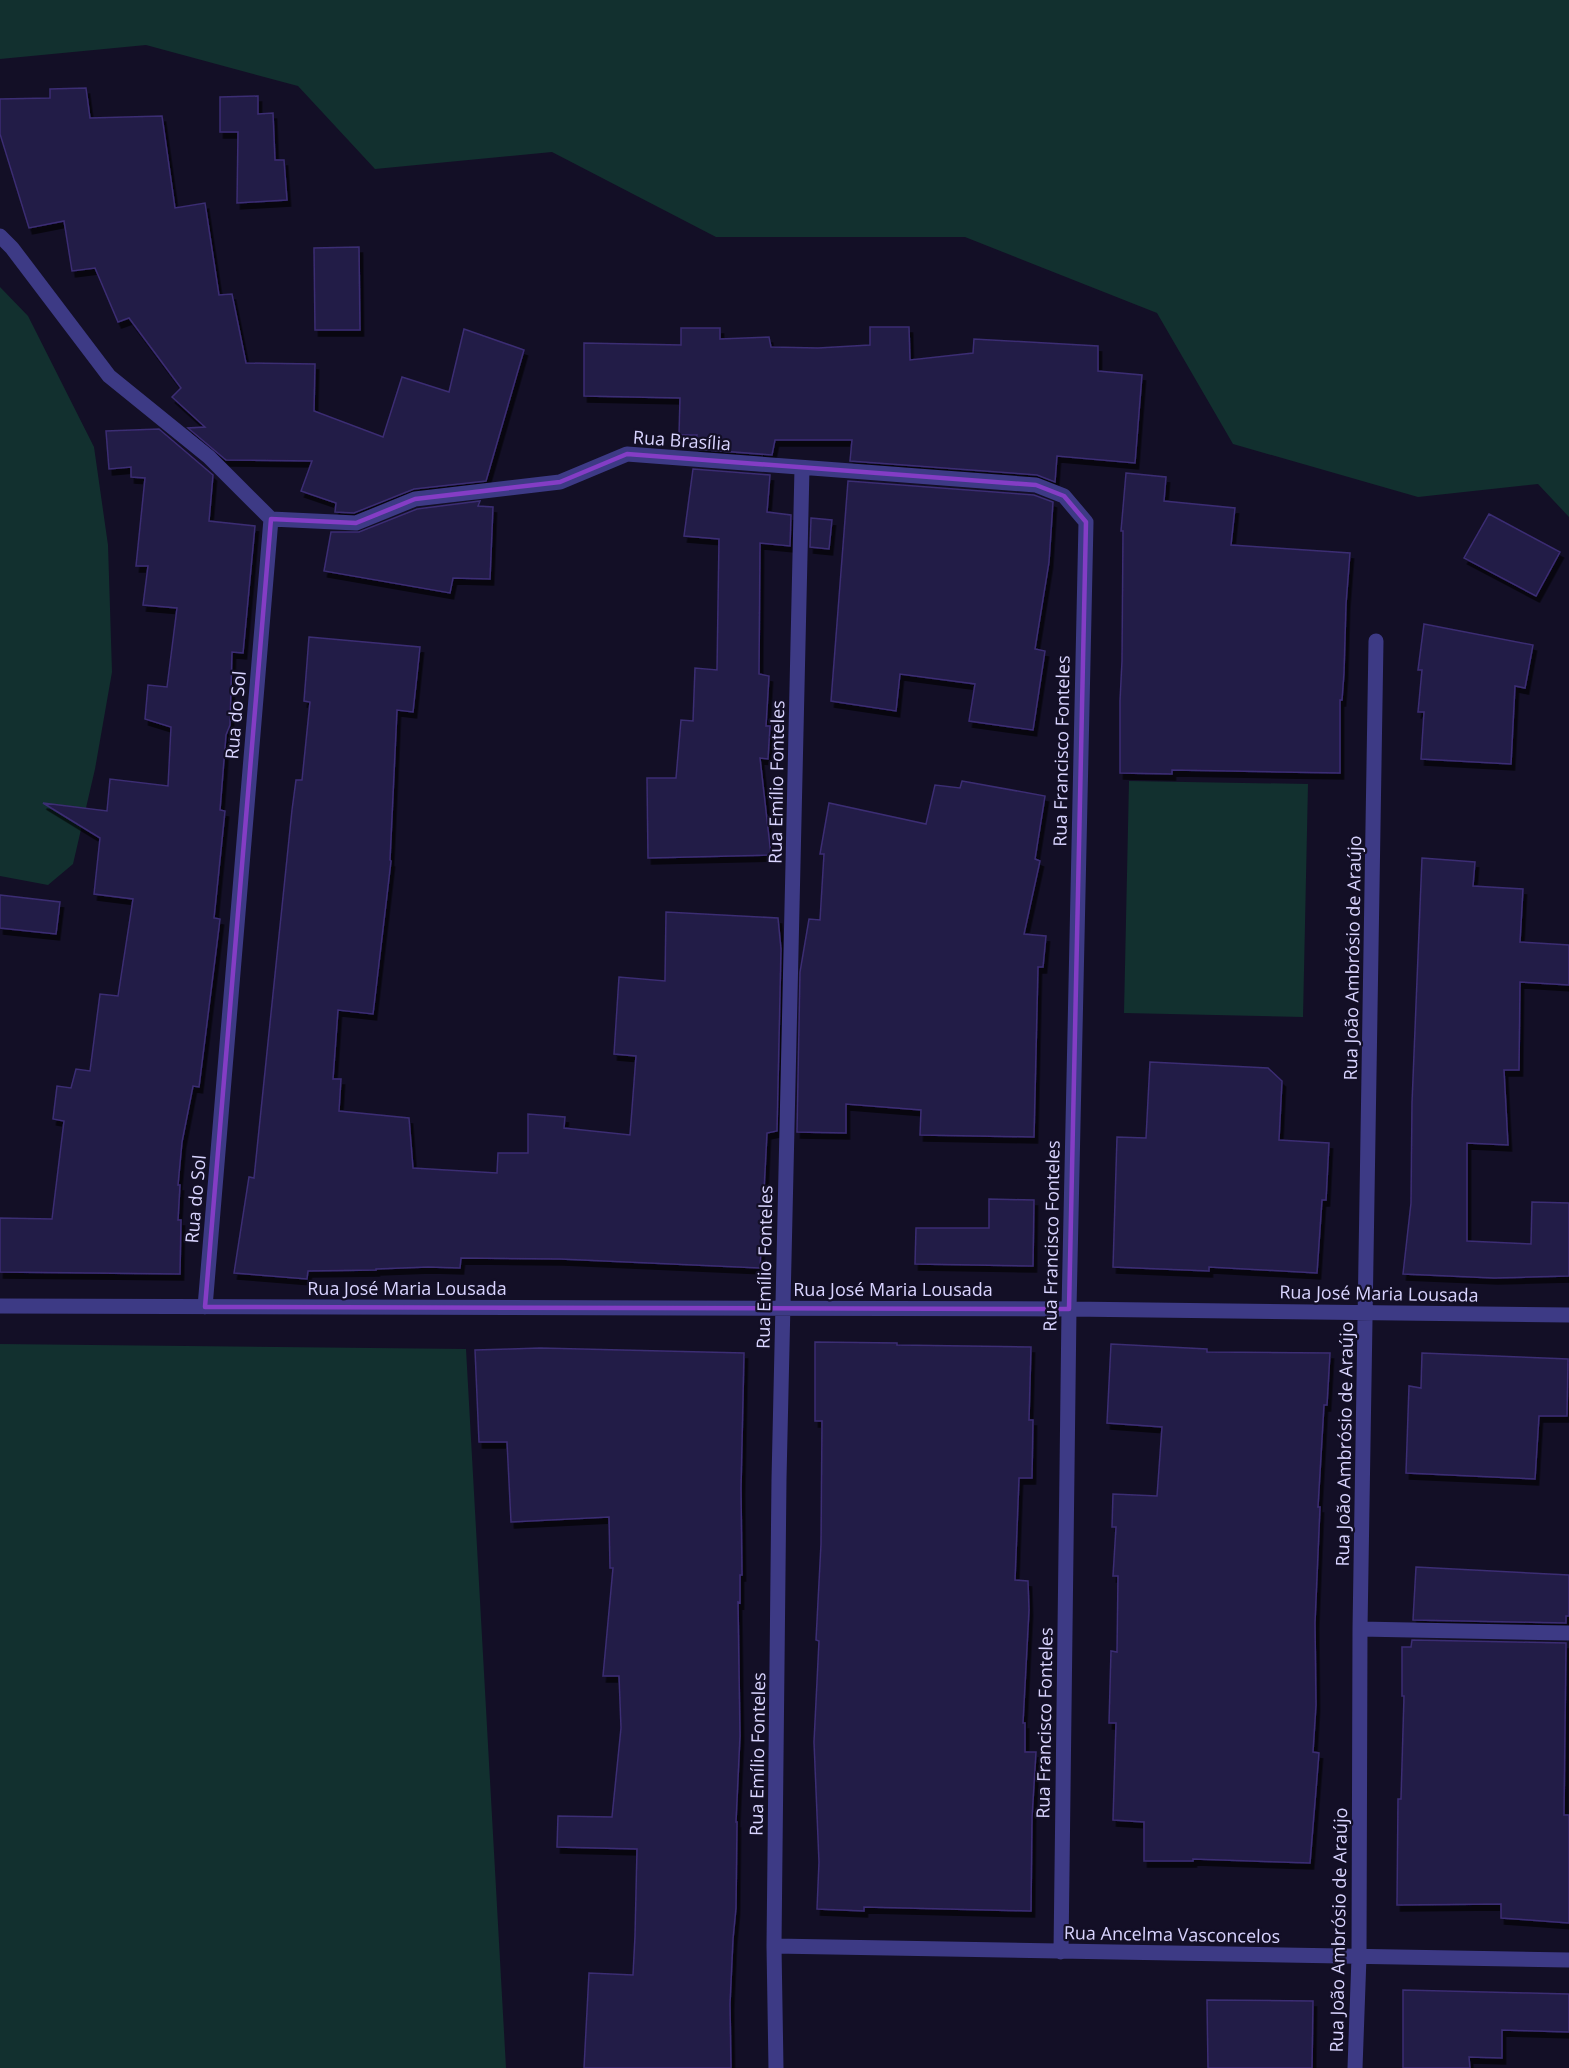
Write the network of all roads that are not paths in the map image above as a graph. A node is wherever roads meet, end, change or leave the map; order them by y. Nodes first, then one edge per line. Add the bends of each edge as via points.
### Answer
1 (0, 236) edge
2 (802, 468) junction
3 (271, 519) junction
4 (1086, 522) joint
5 (1376, 641) dead end
6 (0, 1306) edge
7 (205, 1307) junction
8 (783, 1309) junction
9 (1069, 1309) junction
10 (1366, 1312) junction
11 (1569, 1315) edge
12 (1360, 1629) junction
13 (1569, 1633) edge
14 (774, 1946) junction
15 (1061, 1952) junction
16 (1359, 1957) junction
17 (1569, 1960) edge
18 (776, 2068) edge
19 (1355, 2068) edge

1 - 3 street via 109,376 209,457
2 - 3 street, Rua Brasília via 627,454 560,482 416,499 356,523
2 - 4 street, Rua Brasília via 1036,485 1064,496
2 - 8 street, Rua Emílio Fonteles
3 - 7 street, Rua do Sol
4 - 9 street, Rua Francisco Fonteles
5 - 10 street, Rua João Ambrósio de Araújo
6 - 7 street, Rua José Maria Lousada
7 - 8 street, Rua José Maria Lousada
8 - 9 street, Rua José Maria Lousada
8 - 14 street, Rua Emílio Fonteles
9 - 10 street, Rua José Maria Lousada
9 - 15 street, Rua Francisco Fonteles
10 - 11 street, Rua José Maria Lousada
10 - 12 street, Rua João Ambrósio de Araújo
12 - 13 street
12 - 16 street, Rua João Ambrósio de Araújo
14 - 15 street, Rua Ancelma Vasconcelos
14 - 18 street, Rua Emílio Fonteles
15 - 16 street, Rua Ancelma Vasconcelos
16 - 17 street, Rua Ancelma Vasconcelos
16 - 19 street, Rua João Ambrósio de Araújo

